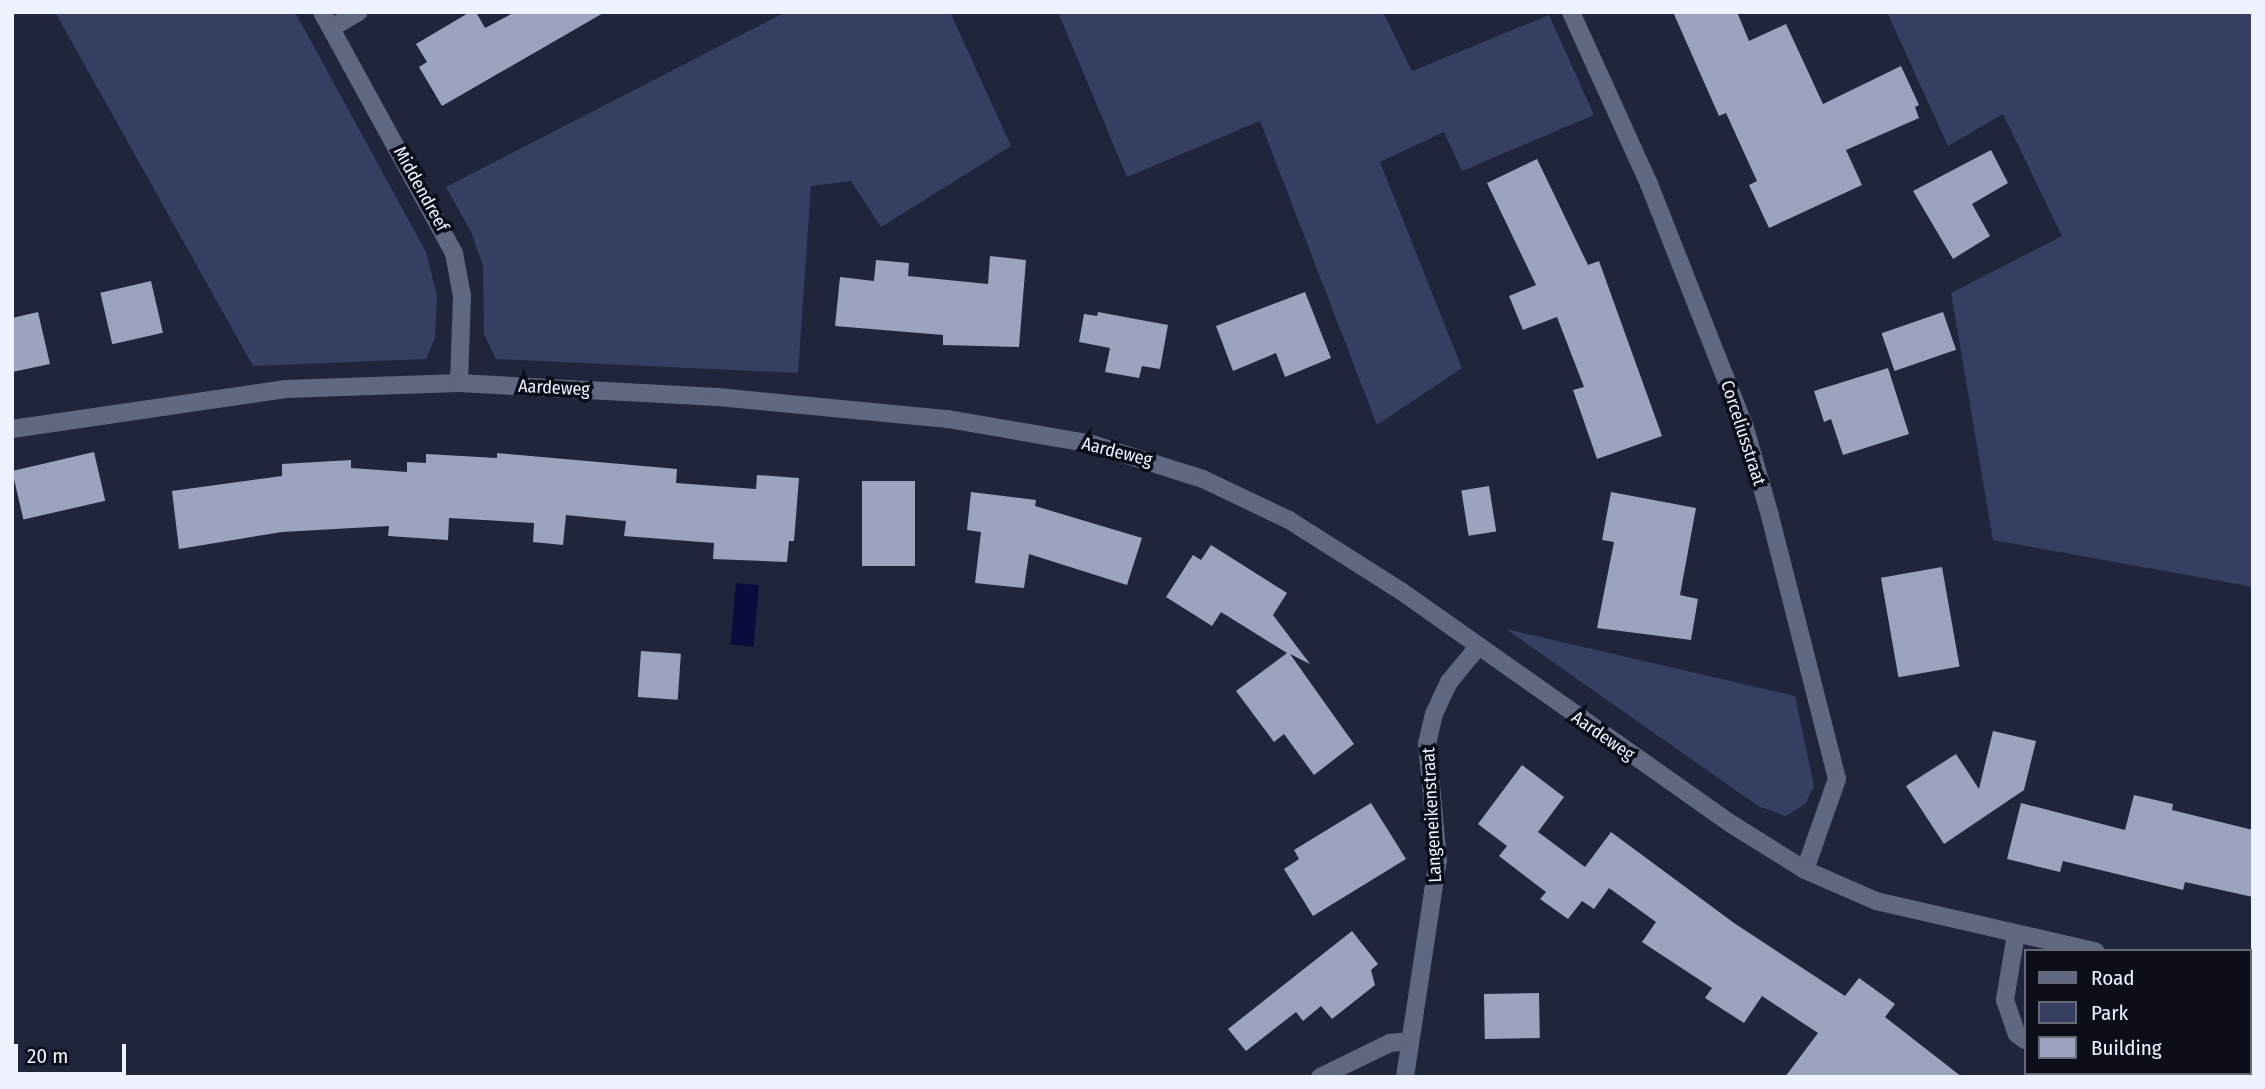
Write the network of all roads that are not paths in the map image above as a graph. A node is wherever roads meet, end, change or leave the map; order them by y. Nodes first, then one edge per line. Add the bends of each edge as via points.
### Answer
1 (322, 12) edge
2 (359, 12) edge
3 (1571, 12) edge
4 (331, 28) junction
5 (459, 383) junction
6 (12, 429) edge
7 (1477, 648) junction
8 (1805, 870) junction
9 (2016, 934) junction
10 (2086, 949) edge
11 (2024, 1039) edge
12 (1409, 1041) junction
13 (1320, 1077) edge
14 (1405, 1077) edge

1 - 4 street, Middendreef
2 - 4 street
3 - 8 street, Corceliusstraat via 1650,184 1745,428 1770,516 1837,779
4 - 5 street, Middendreef via 454,253 461,296
5 - 6 street, Aardeweg via 286,389
5 - 7 street, Aardeweg via 718,397 948,419 1147,458 1247,497 1289,520 1401,591
7 - 8 street, Aardeweg
7 - 12 street, Langeneikenstraat via 1448,682 1427,744 1437,871
8 - 9 street, Aardeweg via 1876,901
9 - 10 street, Aardeweg
9 - 11 street via 2005,1000 2017,1034
12 - 13 street via 1390,1043
12 - 14 street, Langeneikenstraat

